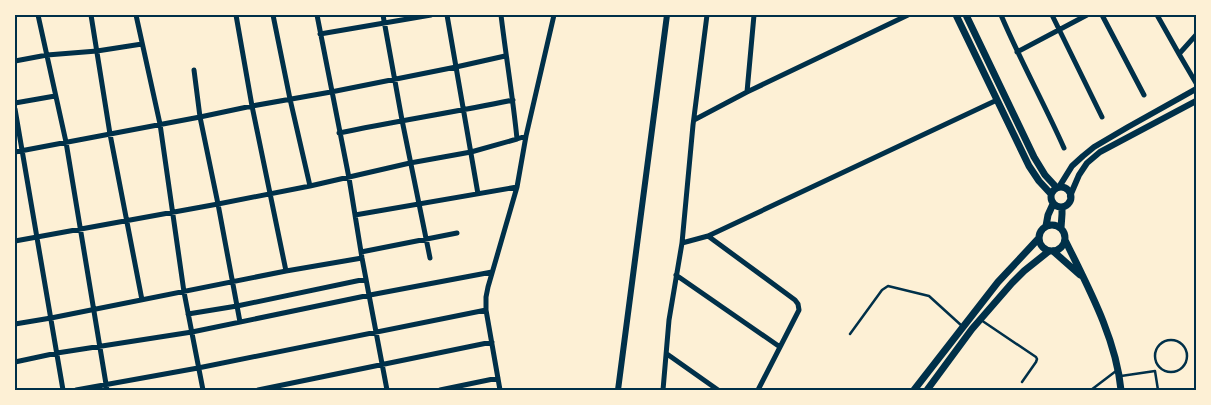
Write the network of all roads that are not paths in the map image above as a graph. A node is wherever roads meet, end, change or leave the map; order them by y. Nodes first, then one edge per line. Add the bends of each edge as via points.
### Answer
1 (38, 15) edge
2 (91, 15) edge
3 (136, 15) edge
4 (236, 15) edge
5 (274, 15) edge
6 (317, 15) edge
7 (383, 15) edge
8 (431, 15) edge
9 (447, 15) edge
10 (502, 15) edge
11 (554, 15) edge
12 (668, 15) edge
13 (707, 15) edge
14 (754, 15) edge
15 (908, 15) edge
16 (956, 15) edge
17 (966, 15) edge
18 (1001, 15) edge
19 (1052, 15) edge
20 (1087, 15) edge
21 (1102, 15) edge
22 (1157, 15) edge
23 (385, 23) junction
24 (1059, 30) junction
25 (320, 34) junction
26 (1196, 35) edge
27 (142, 44) junction
28 (97, 51) junction
29 (1017, 52) junction
30 (1179, 54) junction
31 (47, 55) junction
32 (506, 56) junction
33 (15, 61) edge
34 (456, 67) junction
35 (194, 70) dead end
36 (394, 79) junction
37 (1196, 83) edge
38 (1196, 89) edge
39 (331, 92) junction
40 (747, 92) junction
41 (1144, 95) dead end
42 (55, 96) junction
43 (290, 100) junction
44 (513, 100) junction
45 (997, 100) junction
46 (1196, 101) edge
47 (15, 103) edge
48 (252, 106) junction
49 (15, 109) edge
50 (463, 111) junction
51 (200, 117) junction
52 (1102, 117) dead end
53 (402, 120) junction
54 (694, 120) junction
55 (160, 124) junction
56 (339, 132) junction
57 (110, 134) junction
58 (526, 136) junction
59 (517, 139) junction
60 (66, 142) junction
61 (1064, 148) dead end
62 (22, 151) junction
63 (15, 152) edge
64 (471, 152) junction
65 (410, 164) junction
66 (349, 178) junction
67 (310, 186) junction
68 (517, 187) junction
69 (1056, 190) junction
70 (270, 194) junction
71 (478, 194) junction
72 (1070, 196) junction
73 (218, 204) junction
74 (420, 204) junction
75 (1053, 204) junction
76 (1062, 207) junction
77 (173, 212) junction
78 (355, 215) junction
79 (127, 220) junction
80 (1046, 226) junction
81 (1061, 228) junction
82 (80, 229) junction
83 (457, 233) dead end
84 (708, 236) junction
85 (36, 237) junction
86 (1039, 238) junction
87 (426, 239) junction
88 (1065, 240) junction
89 (15, 241) edge
90 (682, 242) junction
91 (1051, 251) junction
92 (361, 252) junction
93 (362, 258) junction
94 (430, 258) dead end
95 (286, 271) junction
96 (492, 272) junction
97 (676, 275) junction
98 (366, 279) junction
99 (1084, 279) junction
100 (232, 283) junction
101 (184, 292) junction
102 (370, 295) junction
103 (142, 300) junction
104 (237, 306) junction
105 (93, 309) junction
106 (486, 310) junction
107 (188, 314) junction
108 (51, 318) junction
109 (981, 319) junction
110 (240, 322) junction
111 (15, 324) edge
112 (963, 327) junction
113 (192, 332) junction
114 (376, 333) junction
115 (850, 334) dead end
116 (492, 342) junction
117 (100, 347) junction
118 (780, 347) junction
119 (57, 354) junction
120 (666, 354) junction
121 (15, 362) edge
122 (382, 365) junction
123 (198, 368) junction
124 (1161, 368) junction
125 (1155, 372) junction
126 (1119, 373) junction
127 (498, 378) junction
128 (1022, 382) dead end
129 (107, 387) edge
130 (63, 390) edge
131 (76, 390) edge
132 (203, 390) edge
133 (258, 390) edge
134 (387, 390) edge
135 (440, 390) edge
136 (500, 390) edge
137 (618, 390) edge
138 (663, 390) edge
139 (718, 390) edge
140 (758, 390) edge
141 (914, 390) edge
142 (927, 390) edge
143 (1091, 390) edge
144 (1121, 390) edge
145 (1158, 390) edge

1 - 31 street
2 - 28 street
3 - 27 street
4 - 48 street
5 - 43 street
6 - 25 street
7 - 23 street
8 - 23 street
9 - 34 street
10 - 32 street
11 - 58 street
12 - 137 street
13 - 54 street
14 - 40 street
15 - 40 street
16 - 45 main road
17 - 69 main road via 1034,157
18 - 29 street
19 - 24 street
20 - 24 street
21 - 41 street
22 - 30 street
23 - 25 street
23 - 36 street
24 - 29 street
24 - 52 street
25 - 39 street
26 - 30 street
27 - 28 street
27 - 55 street
28 - 31 street
28 - 57 street
29 - 61 street
30 - 37 street
31 - 33 street
31 - 42 street
32 - 34 street
32 - 44 street
34 - 36 street
34 - 50 street
35 - 51 street
36 - 39 street
36 - 53 street
38 - 69 street via 1094,147 1072,166
39 - 43 street
39 - 56 street
40 - 54 street
42 - 47 street
42 - 60 street
43 - 48 street
43 - 67 street
44 - 50 street
44 - 59 street
45 - 69 main road via 1038,181
45 - 84 street
46 - 72 street via 1100,152 1078,176
48 - 51 street
48 - 70 street
49 - 62 street
50 - 53 street
50 - 64 street
51 - 55 street
51 - 73 street
53 - 56 street
53 - 65 street
54 - 90 street
55 - 57 street
55 - 77 street
56 - 66 street
57 - 60 street
57 - 79 street
58 - 59 street
58 - 68 street
59 - 64 street
60 - 62 street
60 - 82 street
62 - 63 street
62 - 85 street
64 - 65 street
64 - 71 street
65 - 66 street
65 - 74 street
66 - 67 street
66 - 78 street
67 - 70 street
68 - 71 street
68 - 96 street
69 - 72 main road via 1068,190
69 - 75 main road via 1051,199
70 - 73 street
70 - 95 street
71 - 74 street
72 - 76 main road via 1067,205
73 - 77 street
73 - 100 street
74 - 78 street
74 - 87 street
75 - 76 main road
75 - 80 main road
76 - 81 main road
77 - 79 street
77 - 101 street
78 - 92 street
79 - 82 street
79 - 103 street
80 - 81 main road
80 - 86 main road
81 - 88 main road
82 - 85 street
82 - 105 street
83 - 87 street
84 - 90 street
84 - 118 street via 798,304 799,310
85 - 89 street
85 - 108 street
86 - 91 main road via 1041,246
86 - 112 main road via 998,282
87 - 92 street
87 - 94 street
88 - 91 main road via 1061,248
88 - 99 main road
90 - 97 street
91 - 99 main road
91 - 109 main road via 1018,277
92 - 93 street
93 - 95 street
93 - 98 street
95 - 100 street
96 - 102 street
96 - 106 street
97 - 118 street
97 - 120 street
98 - 102 street
98 - 104 street
99 - 126 main road via 1106,330
100 - 101 street
100 - 104 street
101 - 103 street
101 - 107 street
102 - 110 street
102 - 114 street
103 - 105 street
104 - 107 street
104 - 110 street
105 - 108 street
105 - 117 street
106 - 114 street
106 - 116 street
107 - 113 street
108 - 111 street
108 - 119 street
109 - 128 lane via 1036,357
109 - 142 main road
110 - 113 street
112 - 115 lane via 929,296 888,286
112 - 141 main road
113 - 117 street
113 - 123 street
114 - 122 street
114 - 123 street
116 - 122 street
116 - 127 street
117 - 119 street
117 - 129 street
118 - 140 street
119 - 121 street
119 - 130 street
120 - 138 street
120 - 139 street
122 - 133 street
122 - 134 street
123 - 129 street
123 - 132 street
124 - 124 lane via 1171,371 1184,364 1185,349 1178,342 1168,340 1159,345 1155,354
124 - 125 lane
125 - 126 lane
125 - 145 lane
126 - 143 lane
126 - 144 main road
127 - 135 street
127 - 136 street
129 - 131 street

